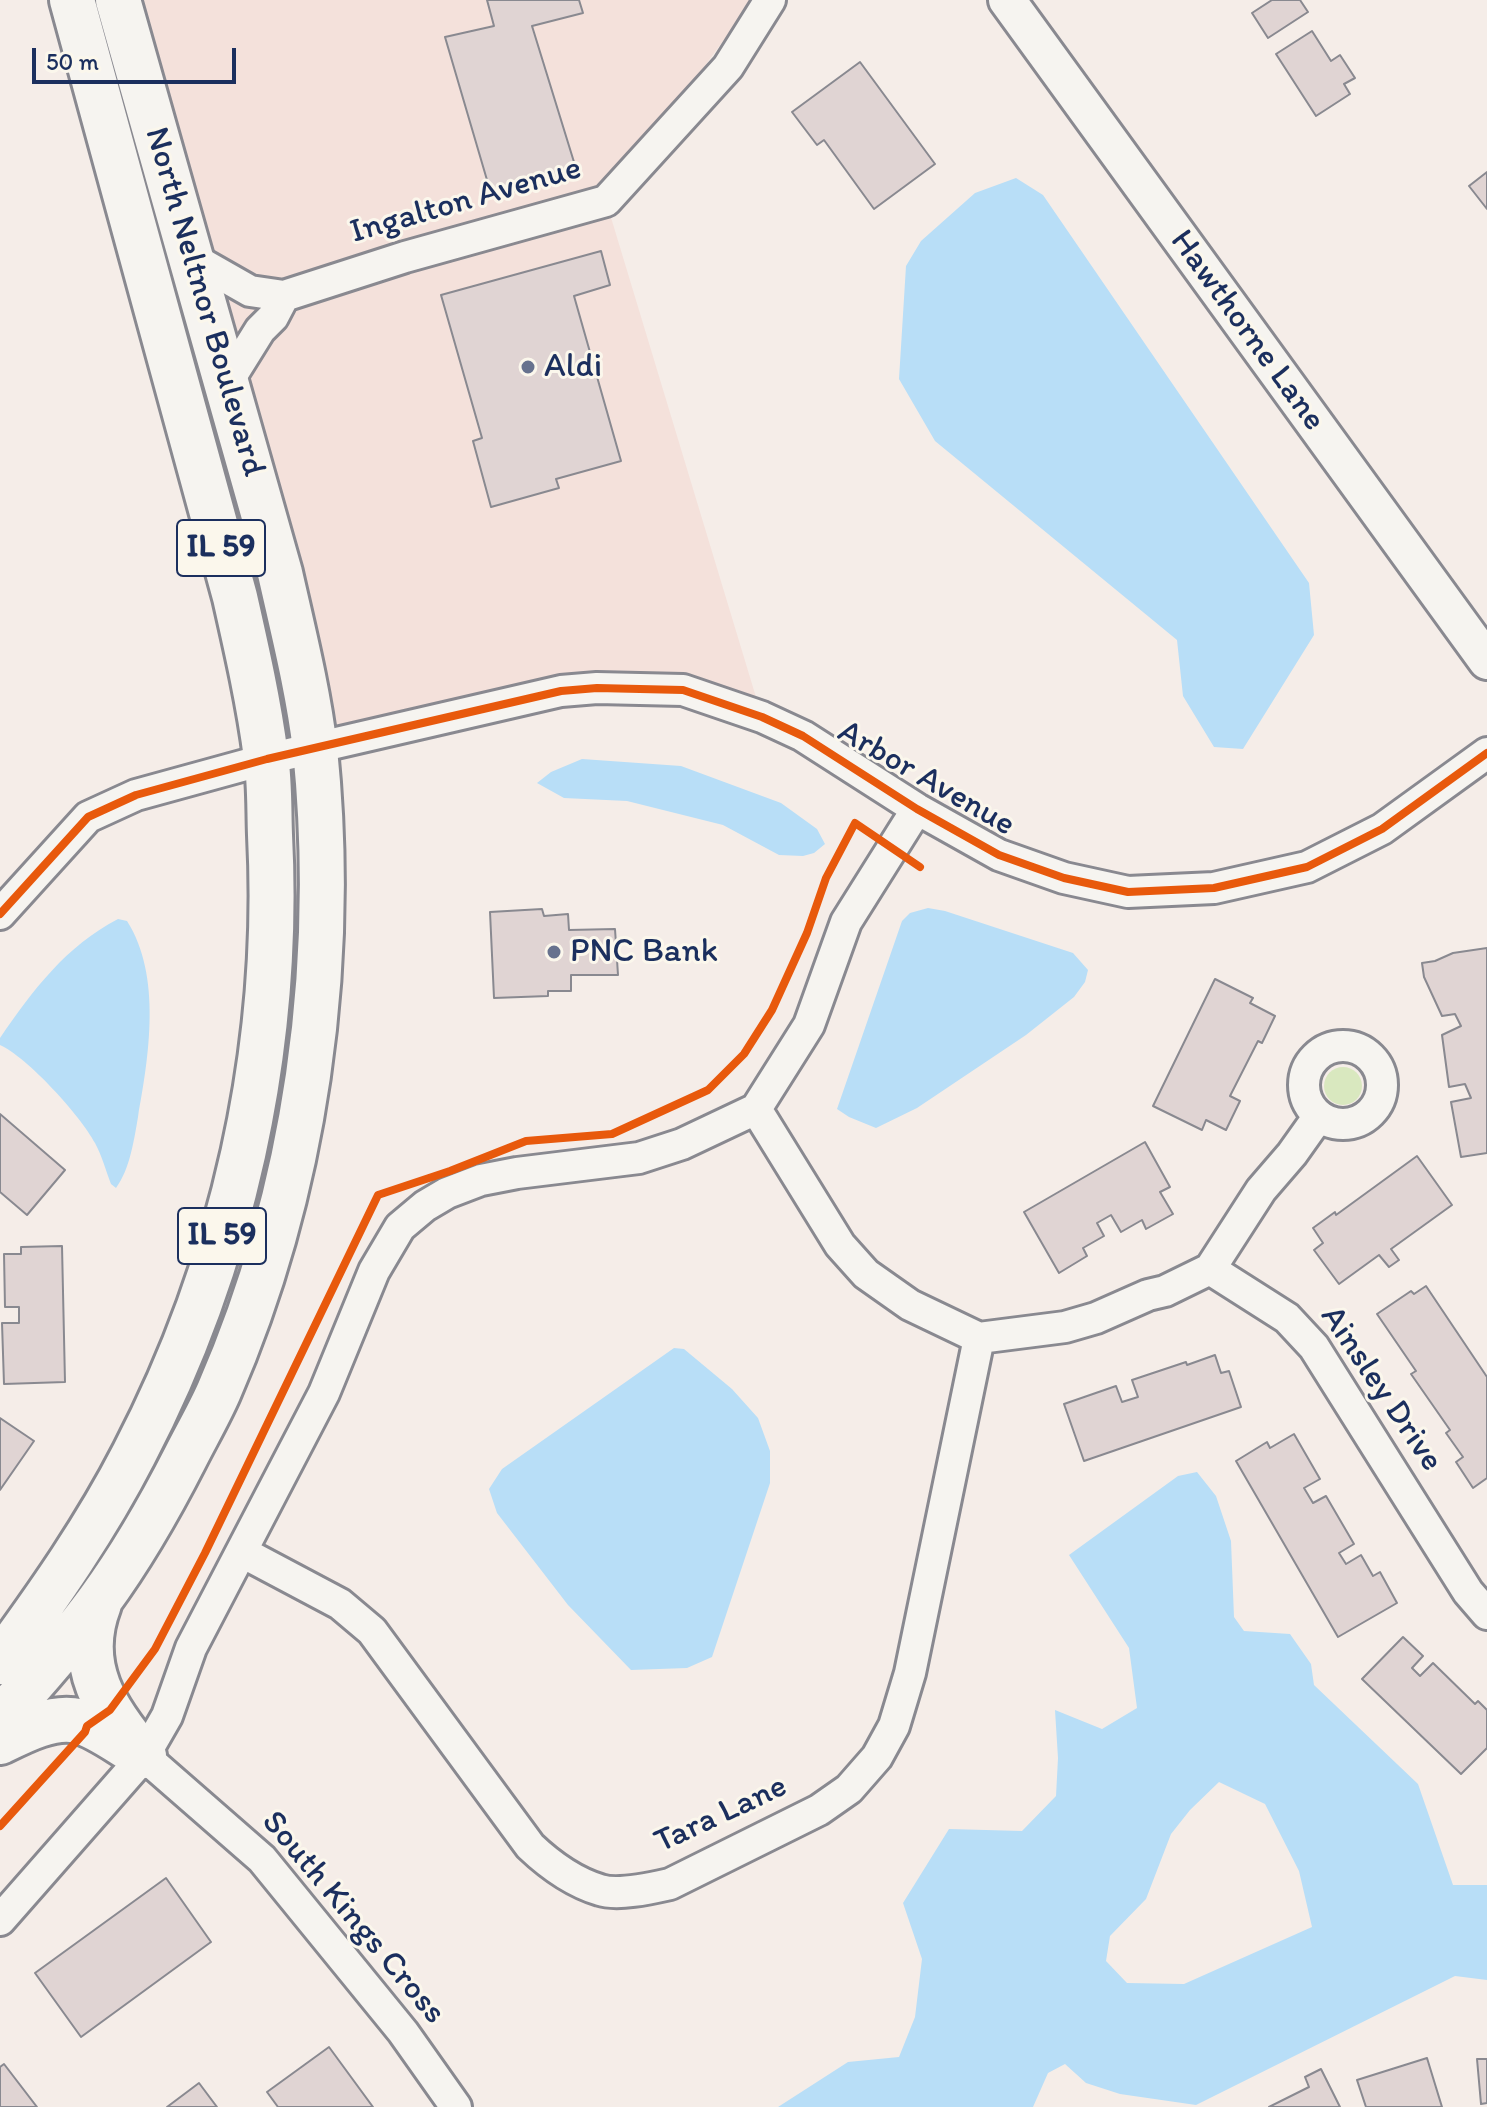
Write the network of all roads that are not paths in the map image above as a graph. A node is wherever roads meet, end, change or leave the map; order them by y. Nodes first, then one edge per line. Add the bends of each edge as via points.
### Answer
1 (72, 0) edge
2 (118, 0) edge
3 (770, 0) edge
4 (1007, 0) edge
5 (192, 258) junction
6 (284, 296) junction
7 (227, 383) junction
8 (1487, 661) edge
9 (314, 747) junction
10 (1487, 753) edge
11 (267, 759) junction
12 (917, 809) junction
13 (0, 914) edge
14 (756, 1109) junction
15 (1319, 1116) dead end
16 (1210, 1269) junction
17 (979, 1338) junction
18 (242, 1552) junction
19 (101, 1598) junction
20 (1487, 1614) edge
21 (0, 1662) edge
22 (0, 1719) edge
23 (0, 1742) edge
24 (144, 1756) junction
25 (0, 1920) edge
26 (456, 2107) edge

1 - 11 main road, North Neltnor Boulevard / IL 59 via 235,597
2 - 5 main road, North Neltnor Boulevard / IL 59
3 - 6 street, Ingalton Avenue via 728,67 606,201
4 - 8 street, Hawthorne Lane
5 - 6 street, Ingalton Avenue via 250,291
5 - 7 main road, North Neltnor Boulevard / IL 59
6 - 7 street
7 - 9 main road, North Neltnor Boulevard / IL 59 via 283,586
9 - 11 street
9 - 12 street, Arbor Avenue via 561,691 683,690 803,736
9 - 19 main road, North Neltnor Boulevard / IL 59 via 321,944 307,1082 280,1217 218,1394 146,1530
10 - 12 street, Arbor Avenue via 1382,829 1338,852 1307,867 1214,888 1128,892 1064,878 999,855
11 - 13 street via 136,795 88,817
11 - 21 main road, North Neltnor Boulevard / IL 59 via 272,863 269,984 249,1131 225,1227 191,1327 135,1454 84,1542
12 - 14 street via 846,922 809,1025
14 - 17 street via 840,1245 866,1274 910,1305
14 - 18 street via 639,1158 481,1180 447,1193 400,1227 374,1271 324,1393
15 - 16 street via 1261,1190
16 - 17 street via 1096,1318
16 - 20 street, Ainsley Drive via 1287,1318 1314,1347
17 - 18 street, Tara Lane via 910,1673 894,1726 877,1757 849,1789 819,1810 670,1884 602,1891 547,1862 372,1631 340,1604
18 - 24 street via 191,1648 167,1716
19 - 22 main road, North Neltnor Boulevard / IL 59
19 - 24 main road via 92,1621 94,1678 113,1719
23 - 24 main road via 51,1722 78,1721
24 - 25 street
24 - 26 street, South Kings Cross via 262,1859 403,2032

